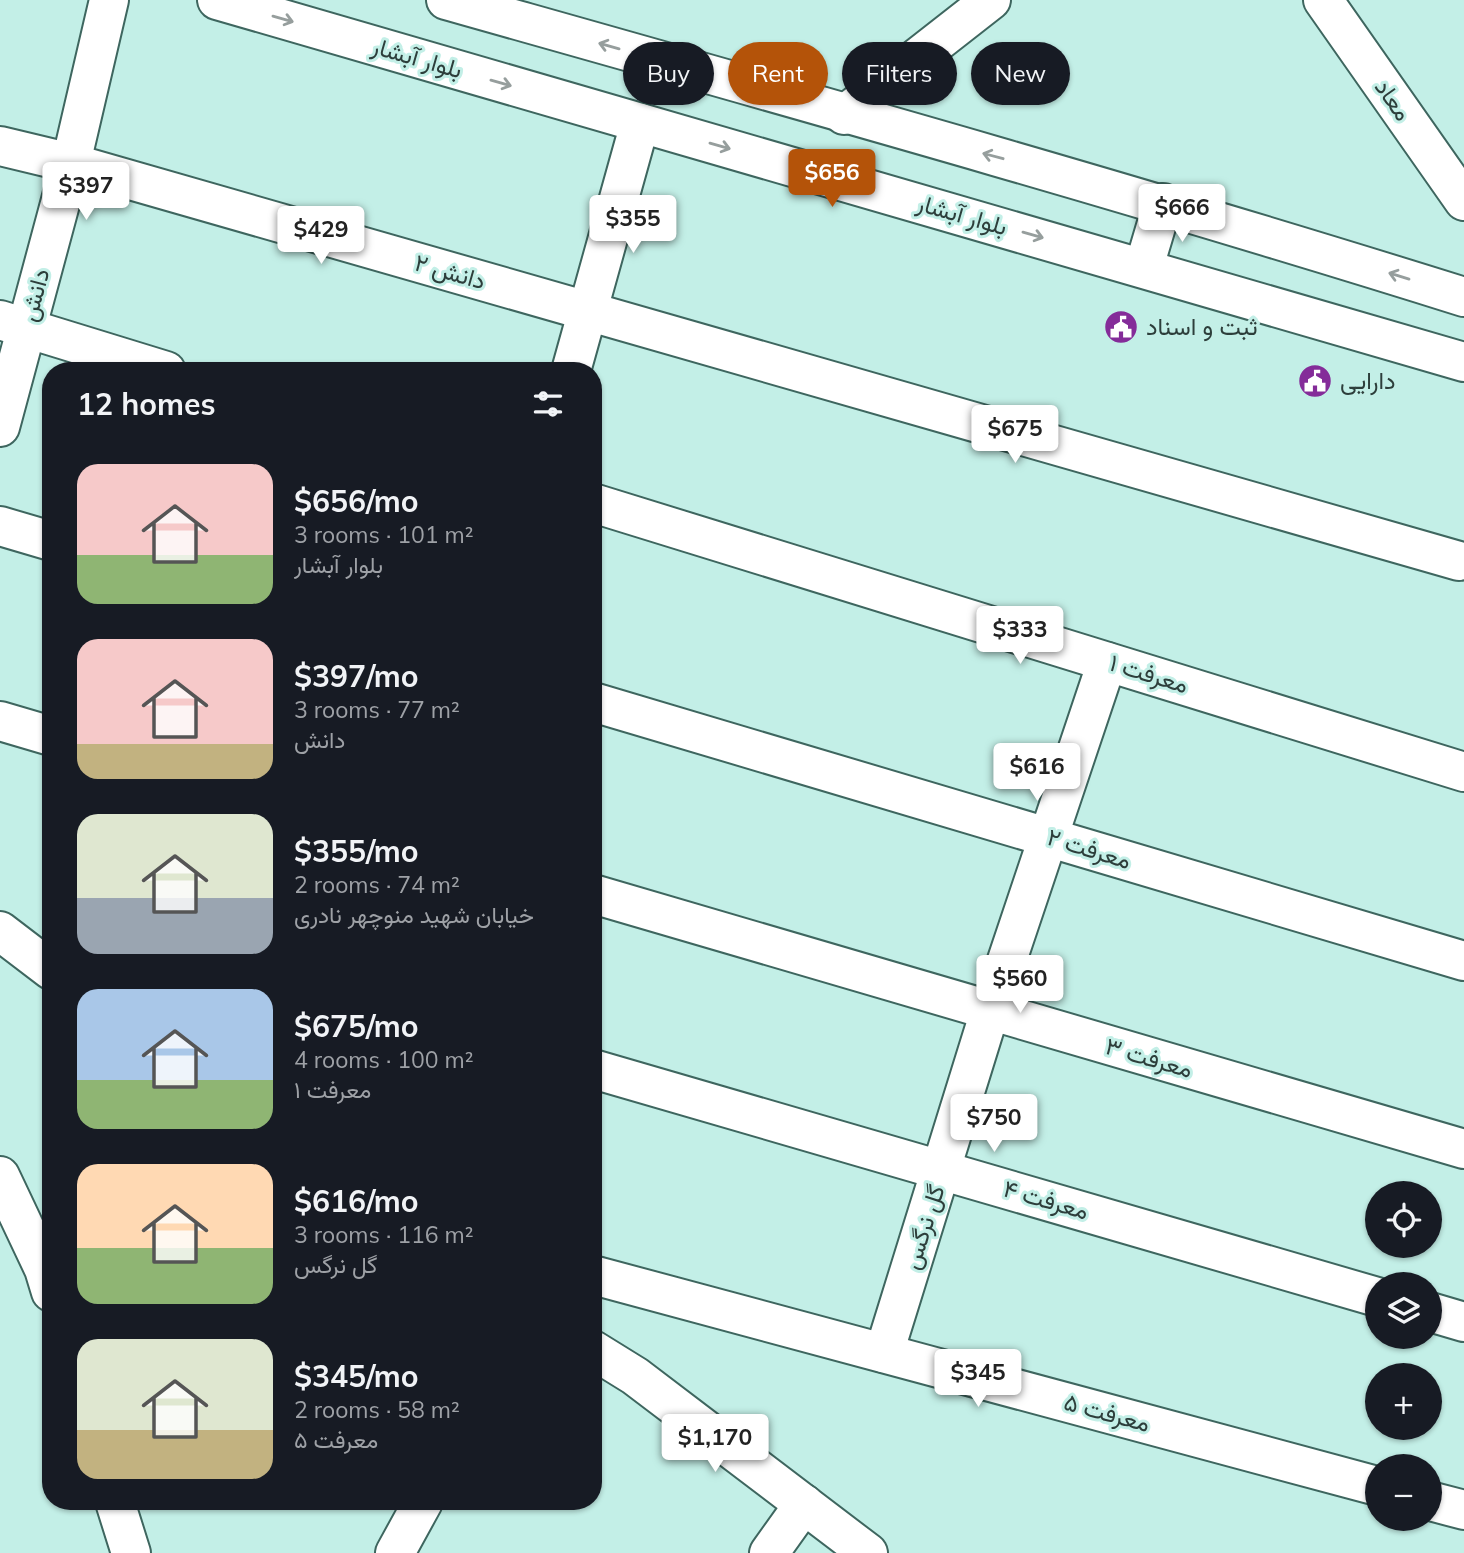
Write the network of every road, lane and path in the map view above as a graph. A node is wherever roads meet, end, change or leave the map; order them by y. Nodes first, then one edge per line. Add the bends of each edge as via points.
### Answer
1 (109, 0) edge
2 (217, 0) edge
3 (446, 0) edge
4 (991, 0) edge
5 (1323, 0) edge
6 (844, 115) junction
7 (640, 123) junction
8 (0, 146) edge
9 (71, 163) junction
10 (1464, 201) edge
11 (1163, 203) junction
12 (1144, 267) junction
13 (1464, 296) edge
14 (587, 312) junction
15 (13, 324) edge
16 (137, 362) edge
17 (573, 362) edge
18 (1464, 362) edge
19 (0, 427) edge
20 (602, 506) edge
21 (0, 526) edge
22 (42, 538) edge
23 (1459, 561) dead end
24 (1107, 662) junction
25 (602, 705) edge
26 (0, 721) edge
27 (42, 733) edge
28 (1464, 772) edge
29 (1048, 837) junction
30 (602, 897) edge
31 (0, 931) edge
32 (1464, 961) edge
33 (42, 963) edge
34 (990, 1012) junction
35 (602, 1072) edge
36 (1464, 1149) edge
37 (942, 1170) junction
38 (0, 1176) edge
39 (42, 1265) edge
40 (602, 1277) edge
41 (1365, 1293) edge
42 (1442, 1316) edge
43 (1464, 1322) edge
44 (884, 1353) junction
45 (602, 1356) edge
46 (1365, 1483) edge
47 (804, 1504) junction
48 (1442, 1504) edge
49 (118, 1510) edge
50 (419, 1510) edge
51 (1464, 1510) edge
52 (131, 1553) edge
53 (395, 1553) edge
54 (769, 1553) edge
55 (868, 1553) edge

1 - 9 street, دانش
2 -> 7 street, بلوار آبشار
6 -> 3 street
4 - 6 street
5 - 10 street, معاد
11 -> 6 street
7 -> 12 street, بلوار آبشار
7 - 14 street
8 - 9 street, دانش ۲
9 - 14 street, دانش ۲
9 - 15 street, دانش
11 - 12 street
13 -> 11 street
12 - 18 street, بلوار آبشار
14 - 17 street
14 - 23 street, دانش ۲
15 - 16 street
15 - 19 street, دانش
20 - 24 street, معرفت ۱
21 - 22 street
24 - 28 street, معرفت ۱
24 - 29 street, گل نرگس
25 - 29 street, معرفت ۲
26 - 27 street
29 - 32 street, معرفت ۲
29 - 34 street, گل نرگس
30 - 34 street, معرفت ۳
31 - 33 street
34 - 36 street, معرفت ۳
34 - 37 street, گل نرگس
35 - 37 street, معرفت ۴
37 - 41 street, معرفت ۴
37 - 44 street, گل نرگس
38 - 39 street
40 - 44 street, معرفت ۵
42 - 43 street
44 - 46 street, معرفت ۵
45 - 47 street
47 - 54 street
47 - 55 street
48 - 51 street
49 - 52 street
50 - 53 street

